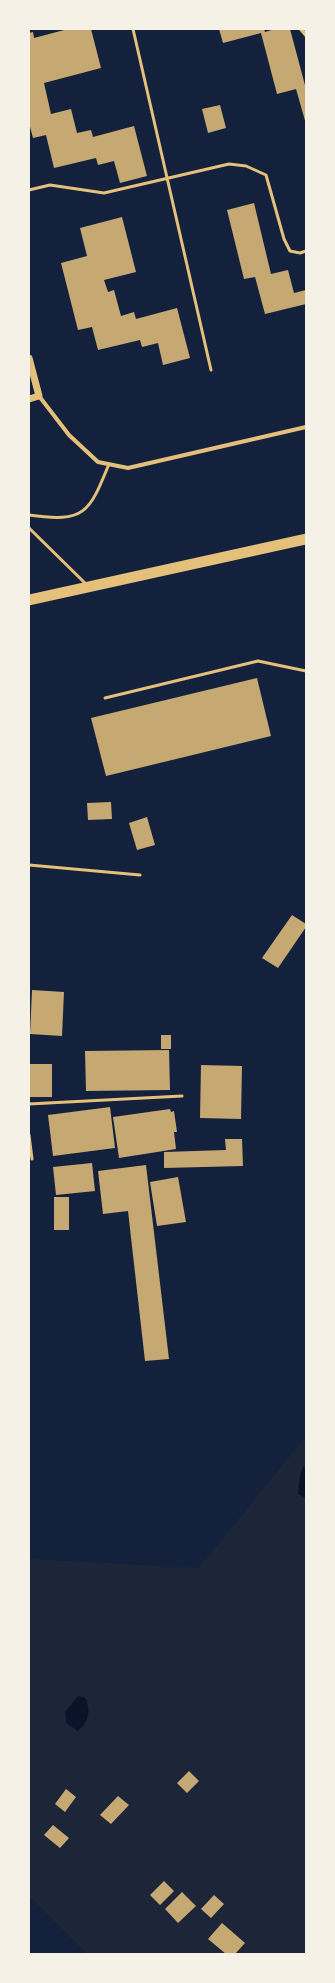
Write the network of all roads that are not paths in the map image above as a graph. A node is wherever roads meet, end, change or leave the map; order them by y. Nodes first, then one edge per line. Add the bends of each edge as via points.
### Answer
1 (133, 29) edge
2 (300, 29) edge
3 (306, 35) edge
4 (167, 178) junction
5 (29, 190) edge
6 (306, 251) edge
7 (29, 358) edge
8 (211, 370) dead end
9 (39, 396) junction
10 (29, 399) edge
11 (306, 427) edge
12 (109, 464) junction
13 (29, 515) edge
14 (29, 528) edge
15 (306, 539) edge
16 (90, 588) junction
17 (29, 600) edge
18 (306, 671) edge
19 (105, 698) dead end
20 (29, 865) edge
21 (140, 875) dead end
22 (182, 1096) dead end
23 (29, 1104) edge
24 (29, 1135) edge
25 (32, 1159) dead end

1 - 4 lane
2 - 3 street
4 - 5 lane via 104,194 50,185
4 - 6 lane via 229,164 246,166 266,175 284,239 290,251
4 - 8 lane
7 - 9 street
9 - 10 street
9 - 12 street via 69,435 98,462
11 - 12 street via 128,468
12 - 13 lane via 97,494 88,508 71,517 49,518
14 - 16 lane
15 - 16 highway
16 - 17 highway
18 - 19 lane via 258,661
20 - 21 lane
22 - 23 lane
24 - 25 lane

